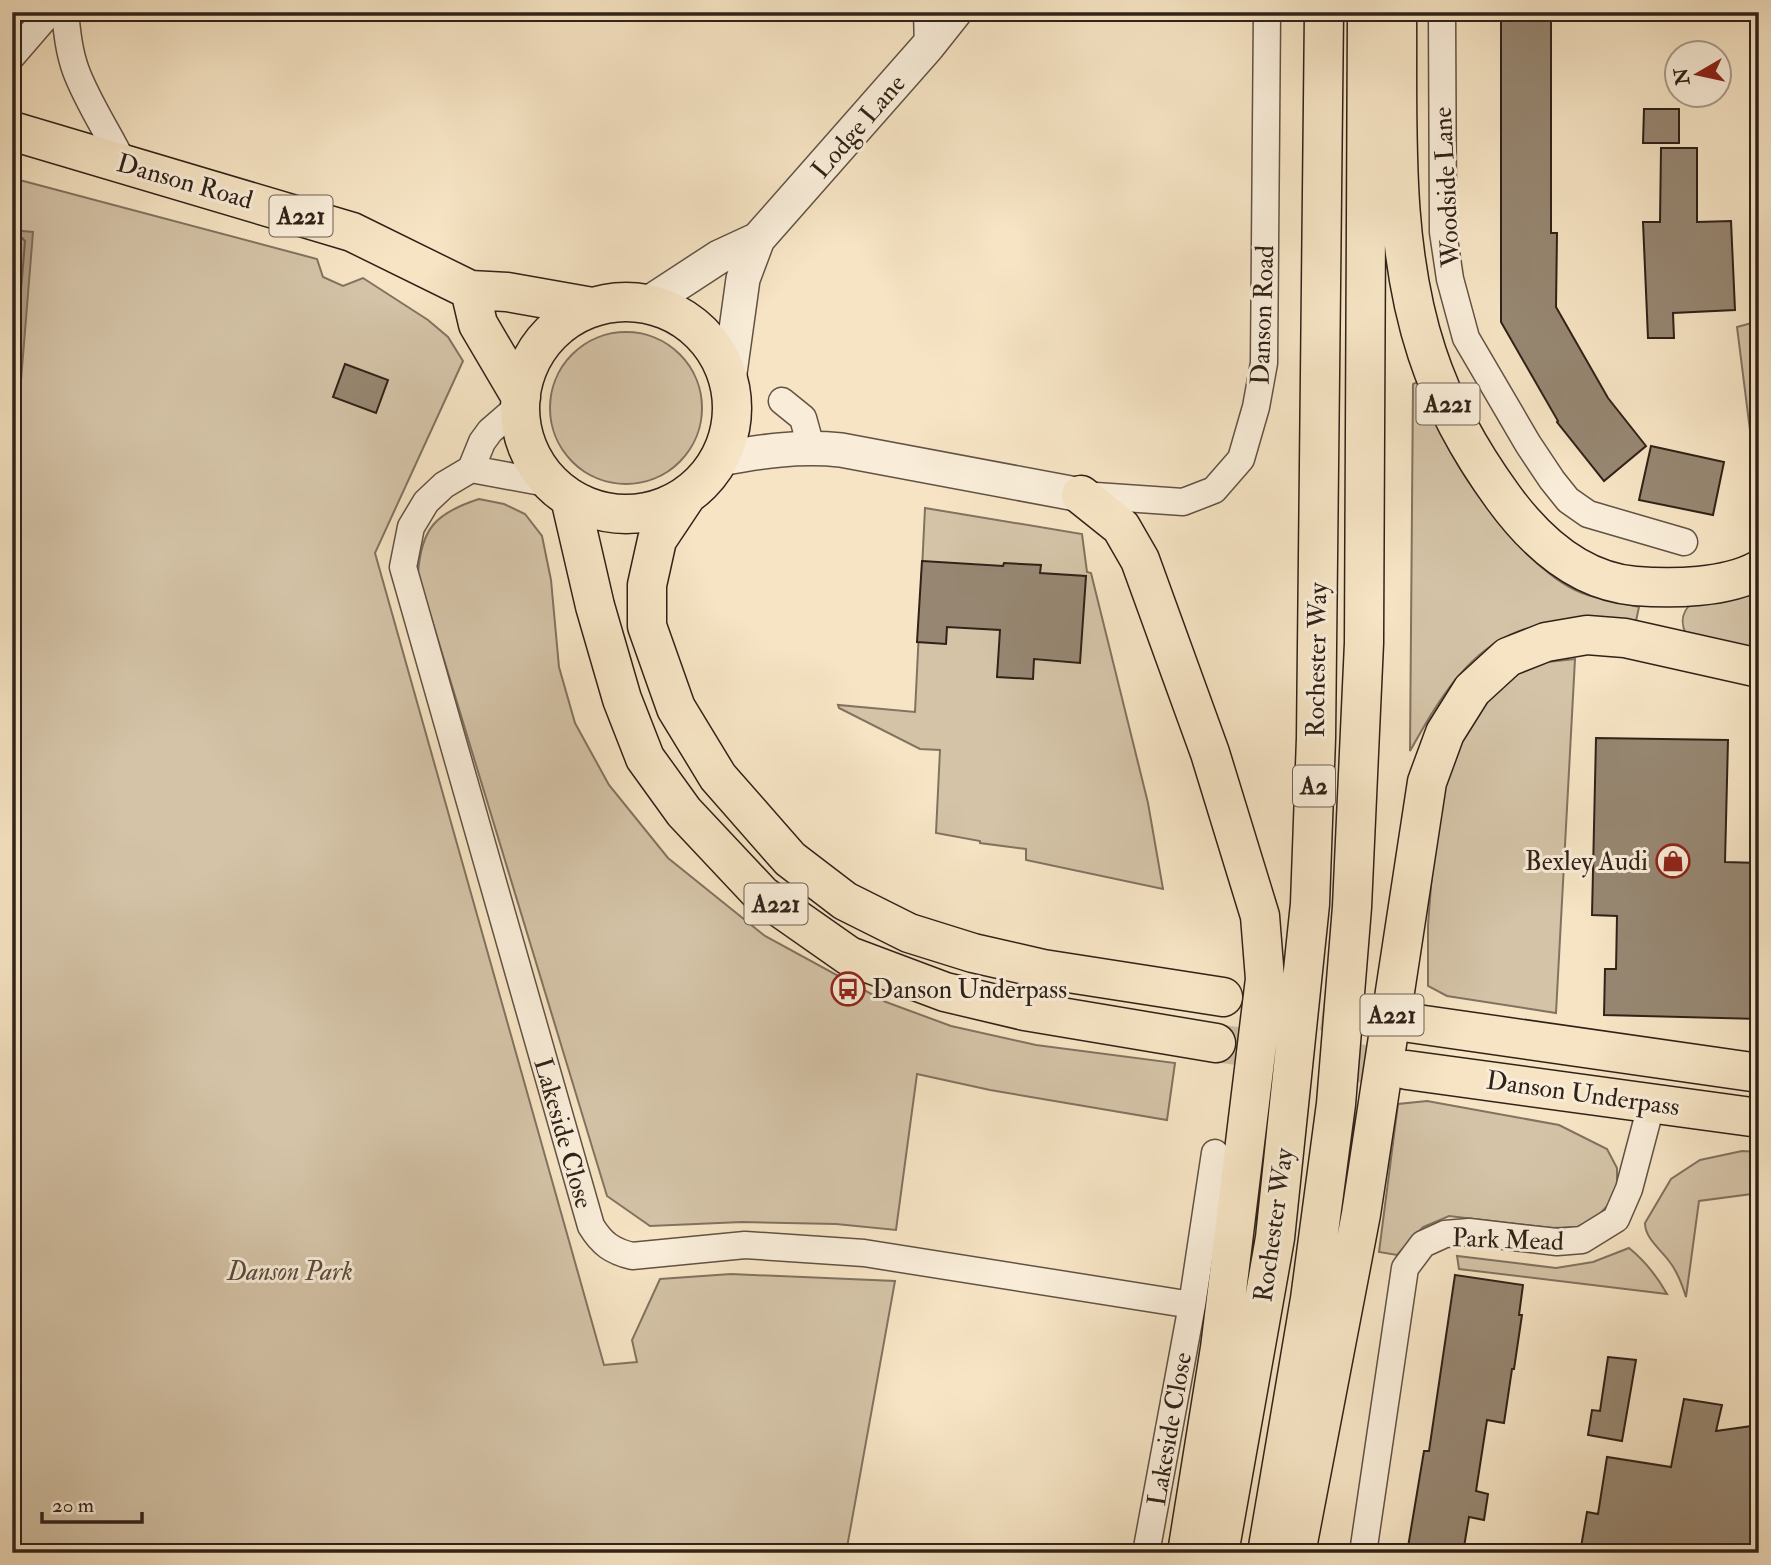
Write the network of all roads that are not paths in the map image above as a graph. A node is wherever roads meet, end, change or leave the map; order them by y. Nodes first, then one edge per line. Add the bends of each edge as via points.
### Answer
1 (50, 12) edge
2 (65, 12) edge
3 (927, 12) edge
4 (955, 12) edge
5 (1267, 12) edge
6 (1324, 12) edge
7 (1367, 12) edge
8 (1397, 12) edge
9 (1442, 12) edge
10 (928, 46) junction
11 (12, 56) edge
12 (12, 131) edge
13 (123, 163) junction
14 (758, 239) junction
15 (470, 290) junction
16 (647, 304) junction
17 (592, 307) junction
18 (729, 380) junction
19 (520, 401) junction
20 (782, 401) dead end
21 (811, 447) junction
22 (720, 459) junction
23 (471, 469) junction
24 (561, 491) junction
25 (1081, 495) junction
26 (685, 498) junction
27 (1684, 542) dead end
28 (1759, 570) edge
29 (1759, 668) edge
30 (1223, 997) tunnel mouth
31 (1410, 1023) tunnel mouth
32 (1216, 1042) tunnel mouth
33 (1407, 1070) tunnel mouth
34 (1759, 1073) edge
35 (1652, 1102) junction
36 (1759, 1118) edge
37 (1215, 1153) dead end
38 (1192, 1305) junction
39 (1146, 1553) edge
40 (1187, 1553) edge
41 (1219, 1553) edge
42 (1267, 1553) edge
43 (1296, 1553) edge
44 (1363, 1553) edge

1 - 11 street
2 - 13 street via 75,70
3 - 10 street
4 - 10 street, Lodge Lane
5 - 25 street, Danson Road via 1264,363 1241,459 1214,490 1183,502
6 - 41 main road, Rochester Way / A2 via 1310,904 1275,1238
7 - 42 main road, Rochester Way / A2 via 1364,643 1352,908 1336,1104 1312,1286
8 - 28 main road, A221 via 1399,189 1416,315 1443,394 1487,474 1515,513 1548,547 1604,580 1683,586 1733,581
9 - 27 street, Woodside Lane via 1443,232 1466,338 1528,444 1568,500 1588,514
10 - 14 street, Lodge Lane
12 - 13 main road, Danson Road / A221
13 - 15 main road, Danson Road / A221 via 352,232
14 - 16 street, Lodge Lane via 719,257
14 - 18 street, Lodge Lane via 743,279
15 - 17 main road, Danson Road / A221
15 - 19 main road via 478,324
16 - 17 main road via 619,302
16 - 18 main road via 677,314 702,334 718,354
17 - 19 main road via 566,321 544,342 528,368
18 - 22 main road via 733,410
19 - 23 street via 482,442
19 - 24 main road via 522,432 531,455
20 - 21 street via 803,418
21 - 22 street, Danson Road
21 - 25 street, Danson Road
22 - 26 main road
23 - 24 street
23 - 38 street, Lakeside Close via 426,502 411,527 403,567 591,1226 599,1240 615,1252 632,1256 745,1245 863,1253
24 - 26 main road via 597,511 627,515 657,510
24 - 32 main road, A221 via 622,699 645,758 684,812 762,895 849,956 945,992 1026,1011
25 - 40 main road via 1121,527 1140,560 1210,753 1260,916 1265,979 1220,1348
26 - 30 main road, A221 via 657,540 647,585 648,626 676,708 718,777 790,859 845,901 909,933 1043,970
29 - 43 main road, A221 via 1625,638 1587,635 1546,642 1508,657 1472,690 1445,733 1427,782 1361,1214
31 - 34 main road, Danson Underpass / A221
33 - 35 main road, Danson Underpass / A221
35 - 36 main road, Danson Underpass / A221
35 - 44 street, Park Mead via 1629,1189 1616,1219 1582,1240 1445,1234 1423,1244 1405,1268
37 - 38 street, Lakeside Close
38 - 39 street, Lakeside Close

